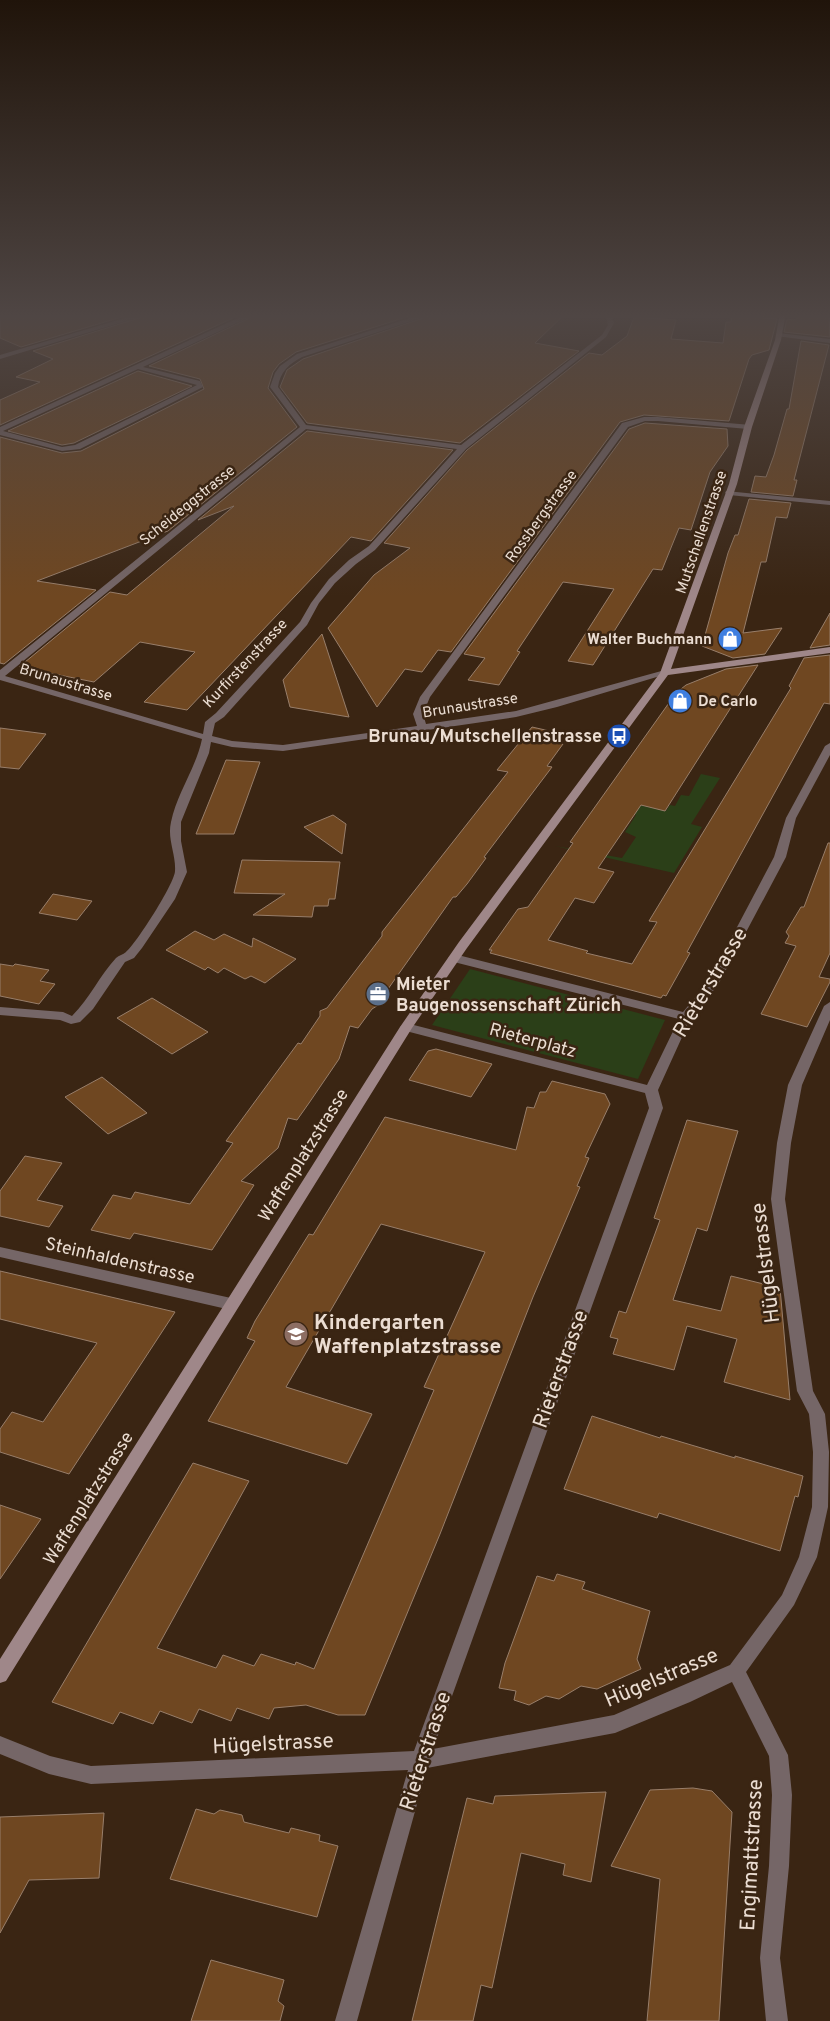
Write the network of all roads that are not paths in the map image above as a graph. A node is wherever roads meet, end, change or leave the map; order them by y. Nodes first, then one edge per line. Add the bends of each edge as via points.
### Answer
1 (52, 407) edge
2 (158, 407) edge
3 (289, 407) edge
4 (513, 407) edge
5 (755, 407) edge
6 (748, 427) junction
7 (304, 428) junction
8 (0, 432) edge
9 (463, 447) junction
10 (729, 493) junction
11 (830, 503) edge
12 (830, 650) edge
13 (665, 673) junction
14 (0, 676) edge
15 (422, 727) junction
16 (206, 738) junction
17 (830, 746) edge
18 (454, 958) junction
19 (830, 1006) edge
20 (0, 1010) edge
21 (687, 1017) junction
22 (406, 1027) junction
23 (651, 1090) junction
24 (0, 1252) edge
25 (231, 1304) junction
26 (736, 1671) junction
27 (0, 1675) edge
28 (0, 1745) edge
29 (420, 1760) junction
30 (346, 2021) edge
31 (777, 2021) edge

1 - 8 street
2 - 8 street via 77,448 62,449
3 - 7 street
4 - 9 street, Kurfirstenstrasse
5 - 6 street, Mutschellenstrasse
6 - 10 street, Mutschellenstrasse
6 - 15 street, Rossbergstrasse via 658,419 644,419 625,425 425,697 418,714
7 - 9 street
7 - 14 street, Scheideggstrasse
9 - 16 street, Kurfirstenstrasse via 372,548 358,556 309,610 304,623 210,722
10 - 11 street
10 - 13 street, Mutschellenstrasse
12 - 13 street, Brunaustrasse
13 - 15 street, Brunaustrasse via 516,714
13 - 18 street, Waffenplatzstrasse
14 - 16 street, Brunaustrasse
15 - 16 street, Brunaustrasse via 283,748 232,744
16 - 20 street, Kurfirstenstrasse via 204,753 176,822 182,872 169,899 138,945 130,955 121,959 89,1006 76,1019
17 - 21 street, Rieterstrasse via 791,818 780,856 713,983
18 - 21 street
18 - 22 street, Waffenplatzstrasse
19 - 26 street, Hügelstrasse via 795,1085 778,1199 805,1391 817,1414 821,1452 820,1507 808,1556 788,1600
21 - 23 street, Rieterstrasse
22 - 23 street, Rieterplatz
22 - 25 street, Waffenplatzstrasse
23 - 29 street, Rieterstrasse via 656,1108
24 - 25 street, Steinhaldenstrasse
25 - 27 street, Waffenplatzstrasse
26 - 29 street, Hügelstrasse via 615,1724 532,1742
26 - 31 street, Engimattstrasse via 778,1755 782,1795 770,1958
28 - 29 street, Hügelstrasse via 49,1765 91,1775
29 - 30 street, Rieterstrasse

